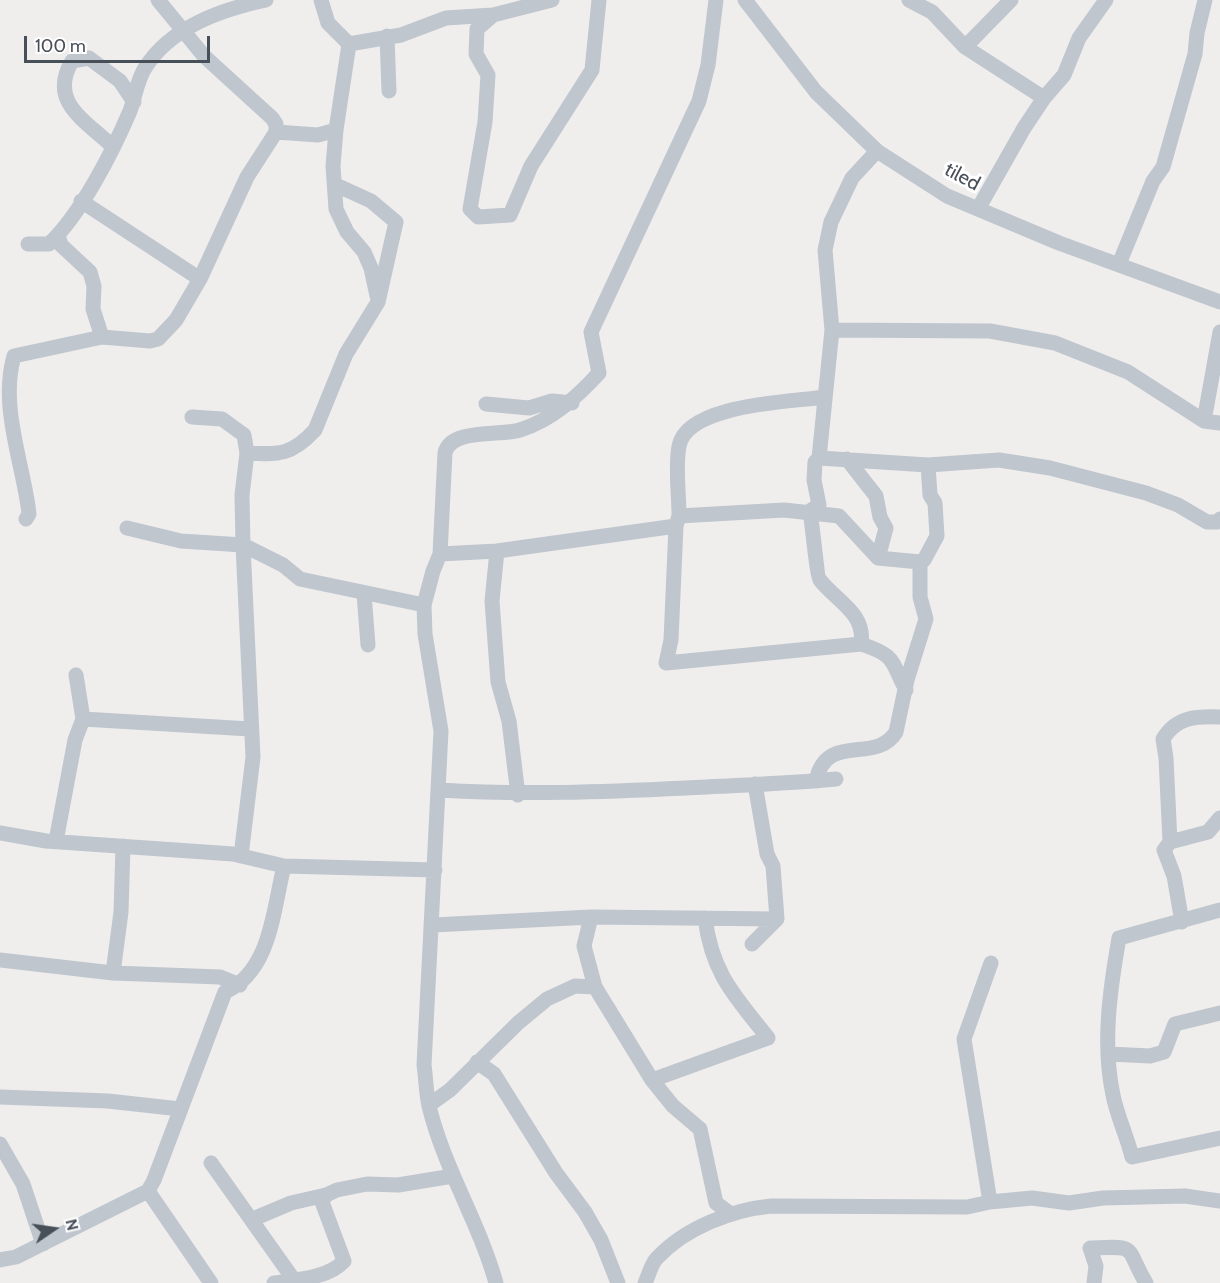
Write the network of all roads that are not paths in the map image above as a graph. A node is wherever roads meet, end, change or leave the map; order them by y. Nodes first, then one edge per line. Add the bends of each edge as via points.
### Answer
1 (158, 0) edge
2 (266, 0) edge
3 (321, 0) edge
4 (552, 0) edge
5 (600, 0) edge
6 (716, 0) edge
7 (745, 0) edge
8 (909, 0) edge
9 (1011, 0) edge
10 (1106, 0) edge
11 (1204, 0) edge
12 (493, 15) junction
13 (181, 31) junction
14 (387, 36) junction
15 (349, 44) junction
16 (965, 47) junction
17 (389, 91) dead end
18 (1044, 98) junction
19 (134, 102) junction
20 (336, 130) junction
21 (276, 132) junction
22 (112, 146) junction
23 (877, 151) junction
24 (336, 185) junction
25 (81, 201) junction
26 (978, 209) junction
27 (58, 235) junction
28 (28, 244) dead end
29 (1119, 264) junction
30 (200, 279) junction
31 (378, 302) junction
32 (1220, 302) edge
33 (832, 330) junction
34 (1220, 332) edge
35 (102, 337) junction
36 (825, 397) junction
37 (572, 403) junction
38 (486, 404) dead end
39 (192, 417) dead end
40 (1204, 421) junction
41 (1220, 423) edge
42 (247, 453) junction
43 (819, 458) junction
44 (847, 459) junction
45 (928, 465) junction
46 (810, 511) junction
47 (26, 519) dead end
48 (1220, 519) edge
49 (678, 521) junction
50 (126, 528) dead end
51 (243, 545) junction
52 (497, 550) junction
53 (440, 554) junction
54 (878, 558) junction
55 (920, 562) junction
56 (364, 594) junction
57 (424, 605) junction
58 (861, 644) junction
59 (368, 645) dead end
60 (76, 675) dead end
61 (906, 690) junction
62 (1220, 717) edge
63 (83, 719) junction
64 (250, 729) junction
65 (836, 779) dead end
66 (816, 781) junction
67 (756, 784) junction
68 (440, 790) junction
69 (518, 795) junction
70 (1220, 818) edge
71 (0, 833) edge
72 (56, 842) junction
73 (1170, 842) junction
74 (123, 846) junction
75 (241, 856) junction
76 (284, 866) junction
77 (435, 870) junction
78 (1220, 910) edge
79 (591, 917) junction
80 (705, 918) junction
81 (777, 919) junction
82 (1182, 922) junction
83 (433, 926) junction
84 (752, 945) dead end
85 (0, 960) edge
86 (991, 963) dead end
87 (113, 972) junction
88 (240, 985) junction
89 (595, 987) junction
90 (1220, 1013) edge
91 (1109, 1054) junction
92 (477, 1062) junction
93 (652, 1080) junction
94 (0, 1097) edge
95 (429, 1105) junction
96 (180, 1109) junction
97 (1220, 1138) edge
98 (0, 1144) edge
99 (211, 1163) dead end
100 (453, 1176) junction
101 (148, 1191) junction
102 (326, 1195) junction
103 (1220, 1201) edge
104 (990, 1202) junction
105 (731, 1214) junction
106 (253, 1219) junction
107 (43, 1244) junction
108 (0, 1260) edge
109 (1095, 1278) edge
110 (294, 1280) junction
111 (211, 1283) edge
112 (274, 1283) edge
113 (496, 1283) edge
114 (618, 1283) edge
115 (645, 1283) edge
116 (1146, 1283) edge

1 - 13 street
2 - 13 street via 214,15
3 - 15 street via 328,23
4 - 12 street
5 - 12 street via 592,70 531,166 510,215 478,217 470,209 485,122 488,75 476,54 477,29
6 - 37 street via 708,65 699,100 591,332 598,374
7 - 23 street, tiled via 816,92
8 - 16 street via 932,12
9 - 16 street
10 - 18 street via 1079,38 1064,75
11 - 29 street via 1195,54 1163,167 1153,181
12 - 14 street via 446,18
13 - 19 street via 143,69
13 - 21 street via 272,118
14 - 15 street
14 - 17 street
15 - 20 street
16 - 18 street
18 - 26 street
19 - 22 street
19 - 22 street via 120,81 89,58 72,61 65,72 65,100
20 - 21 street via 318,135
20 - 24 street
21 - 30 street via 247,177
22 - 25 street
23 - 26 street, tiled via 947,195
23 - 33 street via 852,178 831,222 825,250
24 - 31 street via 336,209 347,232 364,252
24 - 31 street via 371,201 396,222
25 - 27 street
25 - 30 street
26 - 29 street, tiled
27 - 28 street via 49,244
27 - 35 street via 62,245 90,272 93,309
29 - 32 street, tiled
30 - 35 street via 176,320 158,339
31 - 42 street via 346,354 315,430 281,455
33 - 36 street
33 - 40 street via 990,331 1055,343 1128,372
34 - 40 street
35 - 47 street via 14,356 7,377 28,506
36 - 43 street
36 - 49 street via 718,413 685,431 679,446
37 - 38 street via 552,401 530,408
37 - 53 street via 520,430 472,436 446,447
39 - 42 street via 222,419 244,435
40 - 41 street
42 - 51 street via 242,495
43 - 44 street
43 - 46 street via 815,462 814,480 819,505
44 - 45 street
44 - 54 street via 876,496 886,528
45 - 48 street via 999,460 1050,468 1146,493 1207,522
45 - 55 street via 937,536
46 - 49 street
46 - 54 street via 839,516
46 - 58 street via 817,555 815,571 819,580 851,610 862,636
49 - 52 street
49 - 58 street via 666,663
50 - 51 street via 181,541
51 - 56 street via 283,565 300,579
51 - 64 street via 251,673
52 - 53 street
52 - 69 street via 492,601 498,682 509,721
53 - 57 street
54 - 55 street
55 - 61 street via 920,597 926,619
56 - 57 street
56 - 59 street
57 - 68 street via 441,731
58 - 61 street via 890,657
60 - 63 street
61 - 66 street via 900,722 891,739 863,749 837,751 819,768
62 - 73 street via 1185,718 1169,729 1163,739
63 - 64 street
63 - 72 street via 75,740
64 - 75 street via 253,775
65 - 66 street
66 - 67 street
67 - 69 street
67 - 81 street via 767,854 773,866
68 - 69 street
68 - 77 street
70 - 73 street via 1208,832
71 - 72 street
72 - 74 street
73 - 82 street via 1164,850 1174,876
74 - 75 street
74 - 87 street via 122,912
75 - 76 street
76 - 77 street
76 - 88 street via 261,959
77 - 83 street
78 - 82 street
79 - 80 street
79 - 83 street
79 - 89 street via 584,946
80 - 81 street
80 - 93 street via 709,947 728,988 768,1038
81 - 84 street
82 - 91 street via 1119,939 1110,990
83 - 95 street via 424,1065
85 - 87 street
86 - 104 street via 964,1039
87 - 88 street via 220,977
88 - 96 street via 225,992
89 - 92 street via 575,986 548,999
89 - 93 street
90 - 91 street via 1175,1024 1164,1052 1150,1056
91 - 97 street via 1113,1095 1132,1157
92 - 95 street
92 - 114 street via 494,1074 550,1165 585,1212
93 - 105 street via 673,1106 700,1129 716,1203
94 - 96 street via 108,1101
95 - 100 street
96 - 101 street
98 - 107 street via 23,1184
99 - 106 street
100 - 102 street via 398,1185 368,1184
100 - 113 street via 486,1246
101 - 107 street
101 - 111 street
102 - 106 street via 291,1203
102 - 110 street via 322,1202 344,1261 338,1268
103 - 104 street via 1185,1196 1069,1203 1032,1198
104 - 105 street via 966,1207 771,1206
105 - 115 street via 682,1236 655,1259
106 - 110 street
107 - 108 street
109 - 116 street via 1090,1248 1124,1246 1134,1255
110 - 112 street

